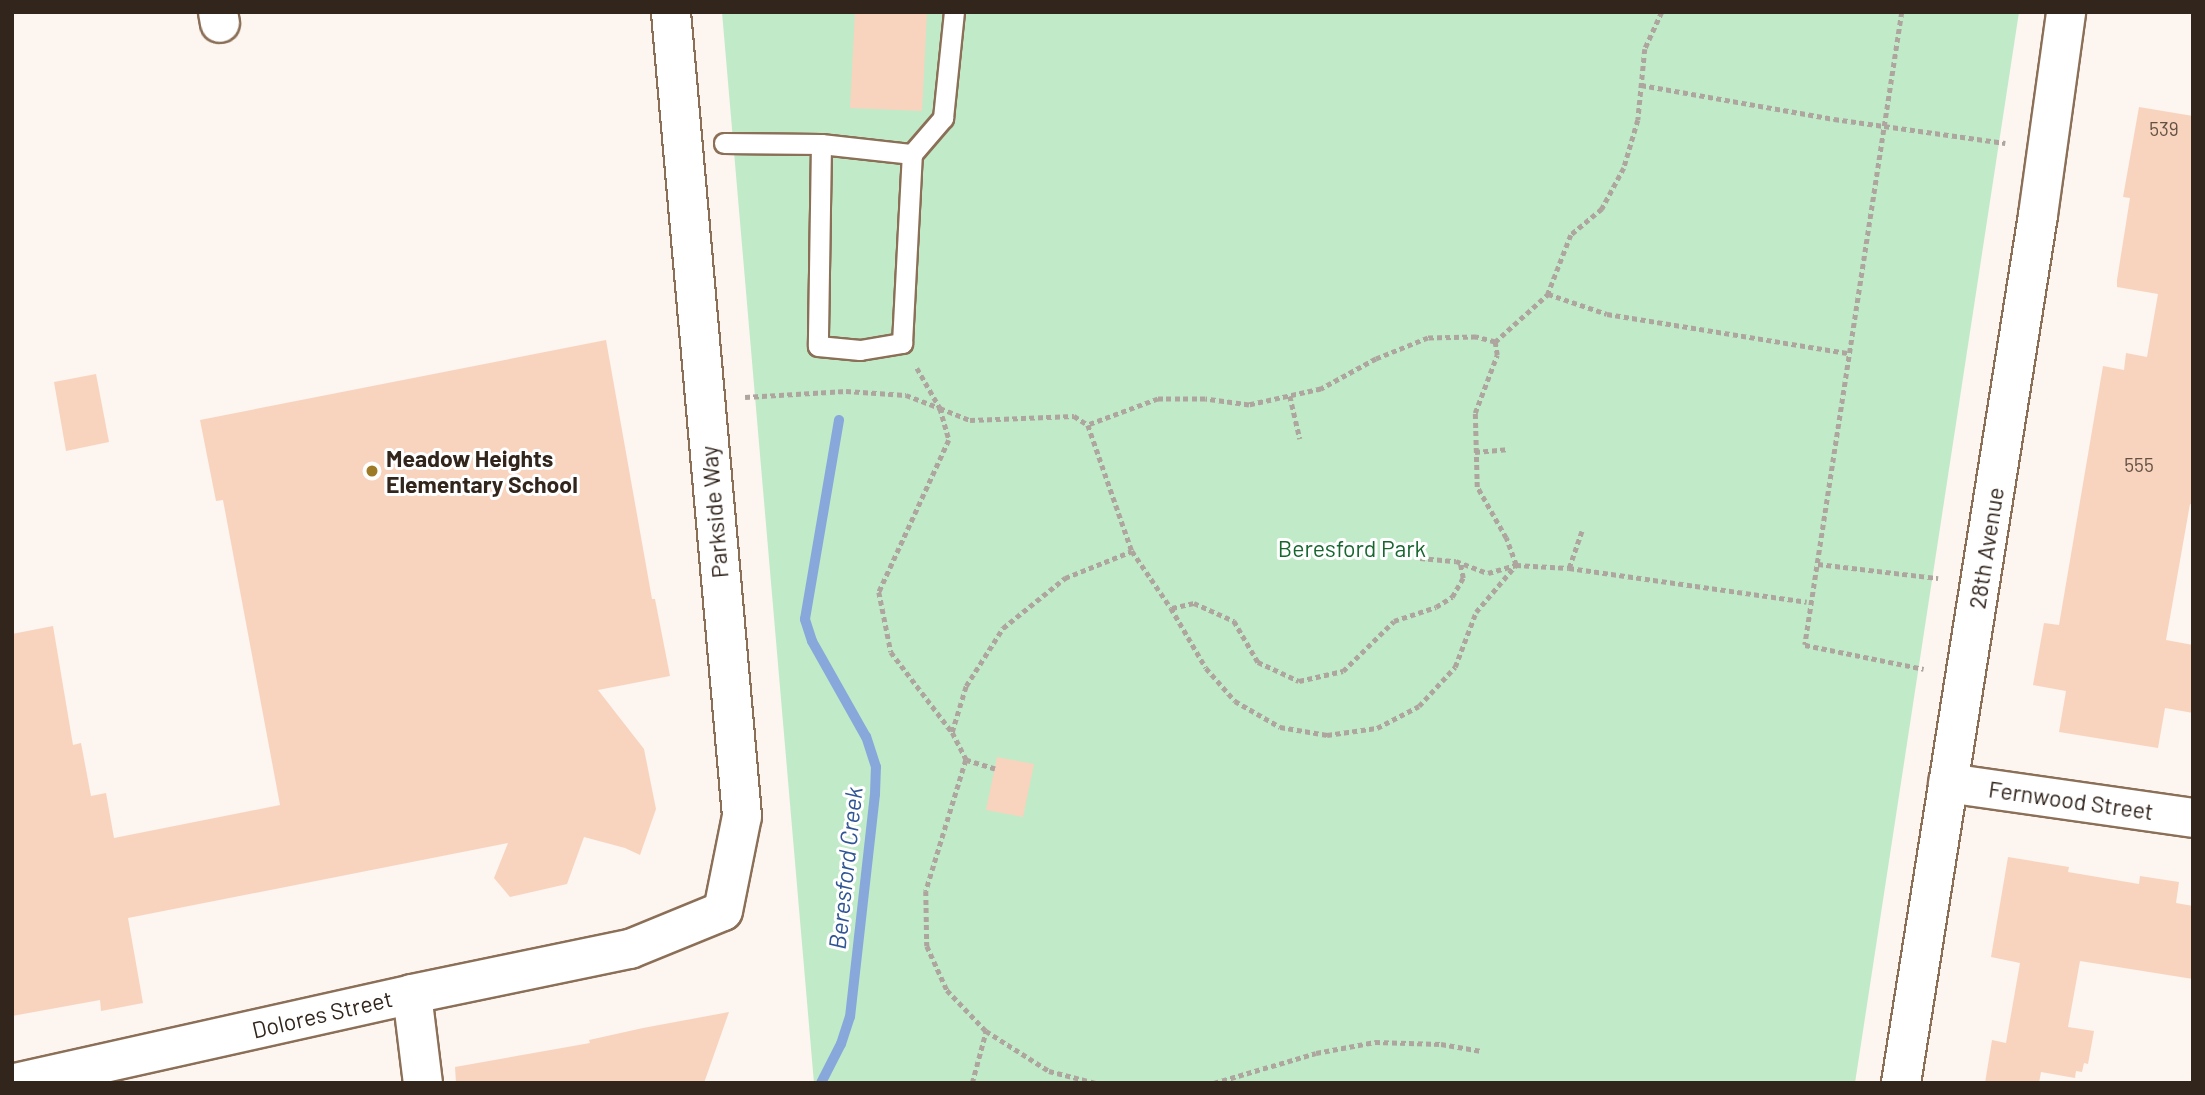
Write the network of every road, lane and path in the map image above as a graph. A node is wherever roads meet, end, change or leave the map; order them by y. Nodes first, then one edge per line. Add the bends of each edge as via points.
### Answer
1 (671, 12) edge
2 (954, 12) edge
3 (1662, 12) edge
4 (1902, 12) edge
5 (2066, 12) edge
6 (1641, 85) junction
7 (1884, 124) junction
8 (724, 143) dead end
9 (2005, 143) dead end
10 (821, 144) junction
11 (912, 154) junction
12 (1548, 294) junction
13 (1495, 341) junction
14 (902, 343) junction
15 (1849, 353) junction
16 (1290, 396) junction
17 (745, 397) dead end
18 (940, 408) junction
19 (1087, 425) junction
20 (1300, 439) dead end
21 (1507, 449) dead end
22 (1475, 452) junction
23 (1582, 531) dead end
24 (1132, 551) junction
25 (1420, 558) dead end
26 (1460, 562) junction
27 (1818, 564) junction
28 (1516, 565) junction
29 (1569, 568) junction
30 (1938, 578) dead end
31 (1807, 602) dead end
32 (1171, 608) junction
33 (1924, 669) dead end
34 (952, 732) junction
35 (966, 760) junction
36 (995, 769) dead end
37 (1948, 783) junction
38 (2193, 818) edge
39 (630, 949) joint
40 (412, 994) junction
41 (986, 1031) junction
42 (1480, 1051) dead end
43 (15, 1083) edge
44 (423, 1083) edge
45 (972, 1083) edge
46 (1096, 1083) edge
47 (1214, 1083) edge
48 (1901, 1083) edge

1 - 39 street, Parkside Way via 742,816 723,911
2 - 11 lane via 943,118
3 - 6 path via 1645,49
4 - 7 path
5 - 37 street, 28th Avenue
6 - 7 path
6 - 12 path via 1624,168 1602,209 1572,235
7 - 9 path
7 - 15 path
8 - 10 lane
10 - 11 lane
10 - 14 lane via 818,346 860,349
11 - 14 lane
12 - 13 path
12 - 15 path via 1607,314
13 - 16 path via 1428,338 1321,389
13 - 22 path via 1497,355 1475,413
14 - 18 path
15 - 27 path
16 - 19 path via 1249,405 1158,399
16 - 20 path
17 - 18 path via 846,391 906,395
18 - 19 path via 970,420 1074,416
18 - 34 path via 949,440 879,592 891,652
19 - 24 path
21 - 22 path
22 - 28 path via 1477,487
23 - 29 path
24 - 32 path
24 - 34 path via 1065,578 1003,628 966,686
25 - 26 path
26 - 28 path via 1488,573
26 - 32 path via 1462,578 1452,597 1394,621 1343,671 1299,681 1258,662 1234,621 1194,603
27 - 30 path
27 - 33 path via 1805,645
28 - 29 path
28 - 32 path via 1476,612 1455,667 1419,706 1377,728 1327,736 1280,727 1235,701 1206,668
29 - 31 path
34 - 35 path
35 - 36 path
35 - 41 path via 926,891 927,946 947,990
37 - 38 street, Fernwood Street
37 - 48 street, 28th Avenue
39 - 40 street, Dolores Street
40 - 43 street, Dolores Street
40 - 44 street
41 - 45 path
41 - 46 path via 1049,1071
42 - 47 path via 1441,1044 1375,1042 1316,1053

